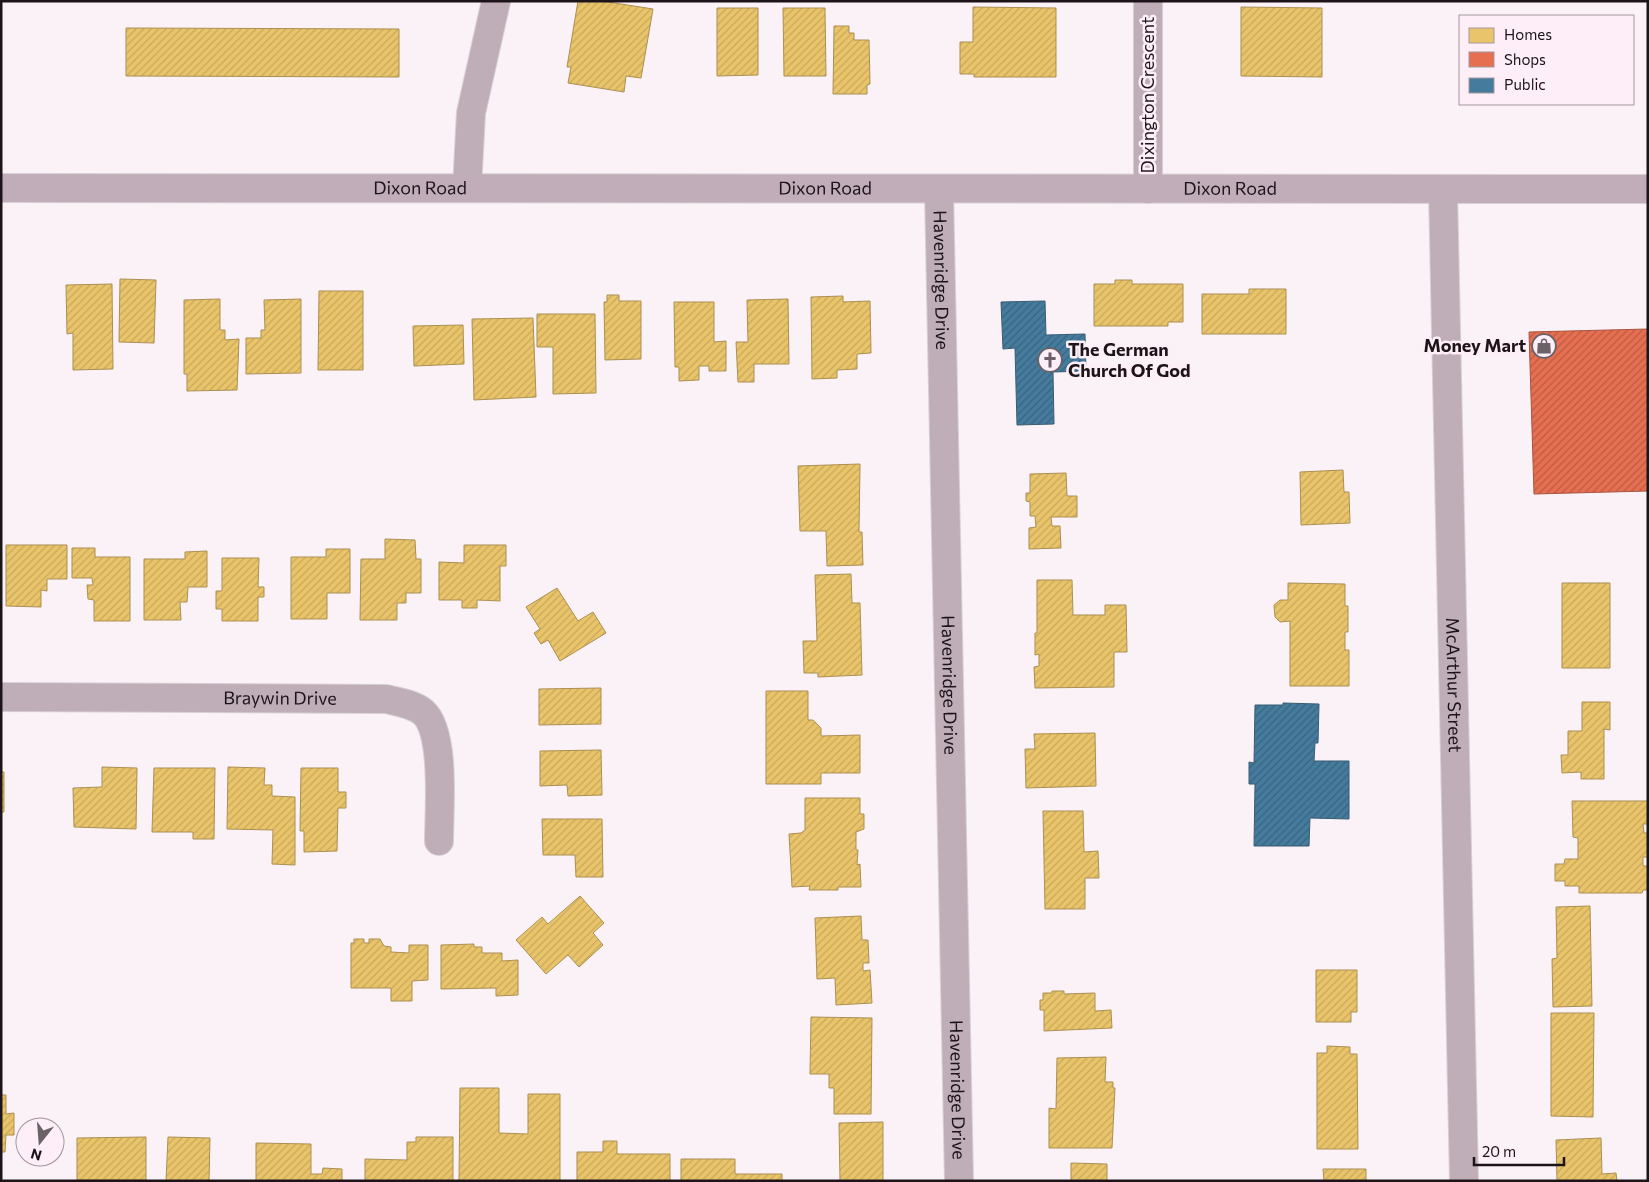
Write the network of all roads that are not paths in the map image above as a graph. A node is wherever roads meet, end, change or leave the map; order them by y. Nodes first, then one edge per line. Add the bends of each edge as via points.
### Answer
1 (496, 1) edge
2 (1148, 1) edge
3 (1, 188) edge
4 (467, 188) junction
5 (1148, 189) junction
6 (1648, 189) edge
7 (939, 190) junction
8 (1443, 190) junction
9 (1, 697) edge
10 (440, 841) dead end
11 (959, 1181) edge
12 (1464, 1181) edge

1 - 4 street via 471,113
2 - 5 street, Dixington Crescent
3 - 4 main road, Dixon Road
4 - 7 main road, Dixon Road
5 - 7 main road, Dixon Road
5 - 8 main road, Dixon Road
6 - 8 main road, Dixon Road
7 - 11 street, Havenridge Drive
8 - 12 street, McArthur Street
9 - 10 street, Braywin Drive via 386,699 409,704 428,719 438,745

